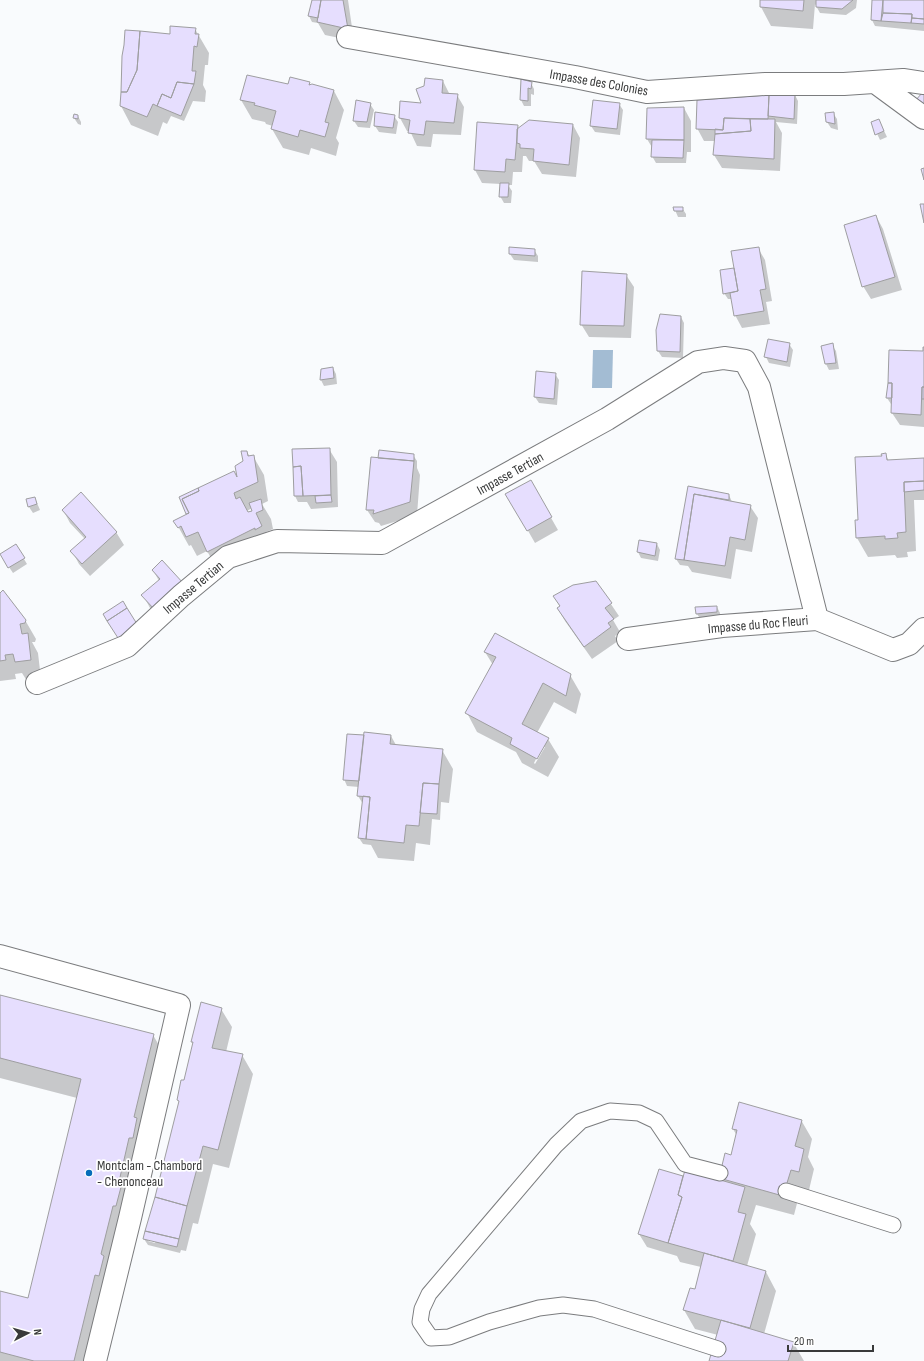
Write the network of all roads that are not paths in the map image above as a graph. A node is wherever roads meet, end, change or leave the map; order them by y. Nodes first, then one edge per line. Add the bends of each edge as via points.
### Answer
1 (348, 37) dead end
2 (875, 82) junction
3 (924, 83) edge
4 (924, 118) edge
5 (817, 619) junction
6 (924, 629) edge
7 (628, 639) dead end
8 (37, 683) dead end
9 (0, 956) edge
10 (720, 1174) dead end
11 (786, 1191) dead end
12 (893, 1225) dead end
13 (718, 1349) dead end
14 (95, 1361) edge

1 - 2 street, Impasse des Colonies via 646,92 765,84
2 - 3 street, Impasse des Colonies via 903,80
2 - 4 street
5 - 6 street, Impasse du Roc Fleuri via 893,650 908,644
5 - 7 street, Impasse du Roc Fleuri via 722,626
5 - 8 street, Impasse Tertian via 759,387 745,361 724,358 698,362 607,419 382,543 277,541 228,557 127,646
9 - 14 street via 179,1005
10 - 13 lane via 685,1164 656,1121 639,1113 610,1111 581,1121 556,1146 429,1294 422,1309 420,1322 432,1338 449,1337 489,1322 539,1308 563,1305 594,1309
11 - 12 lane

